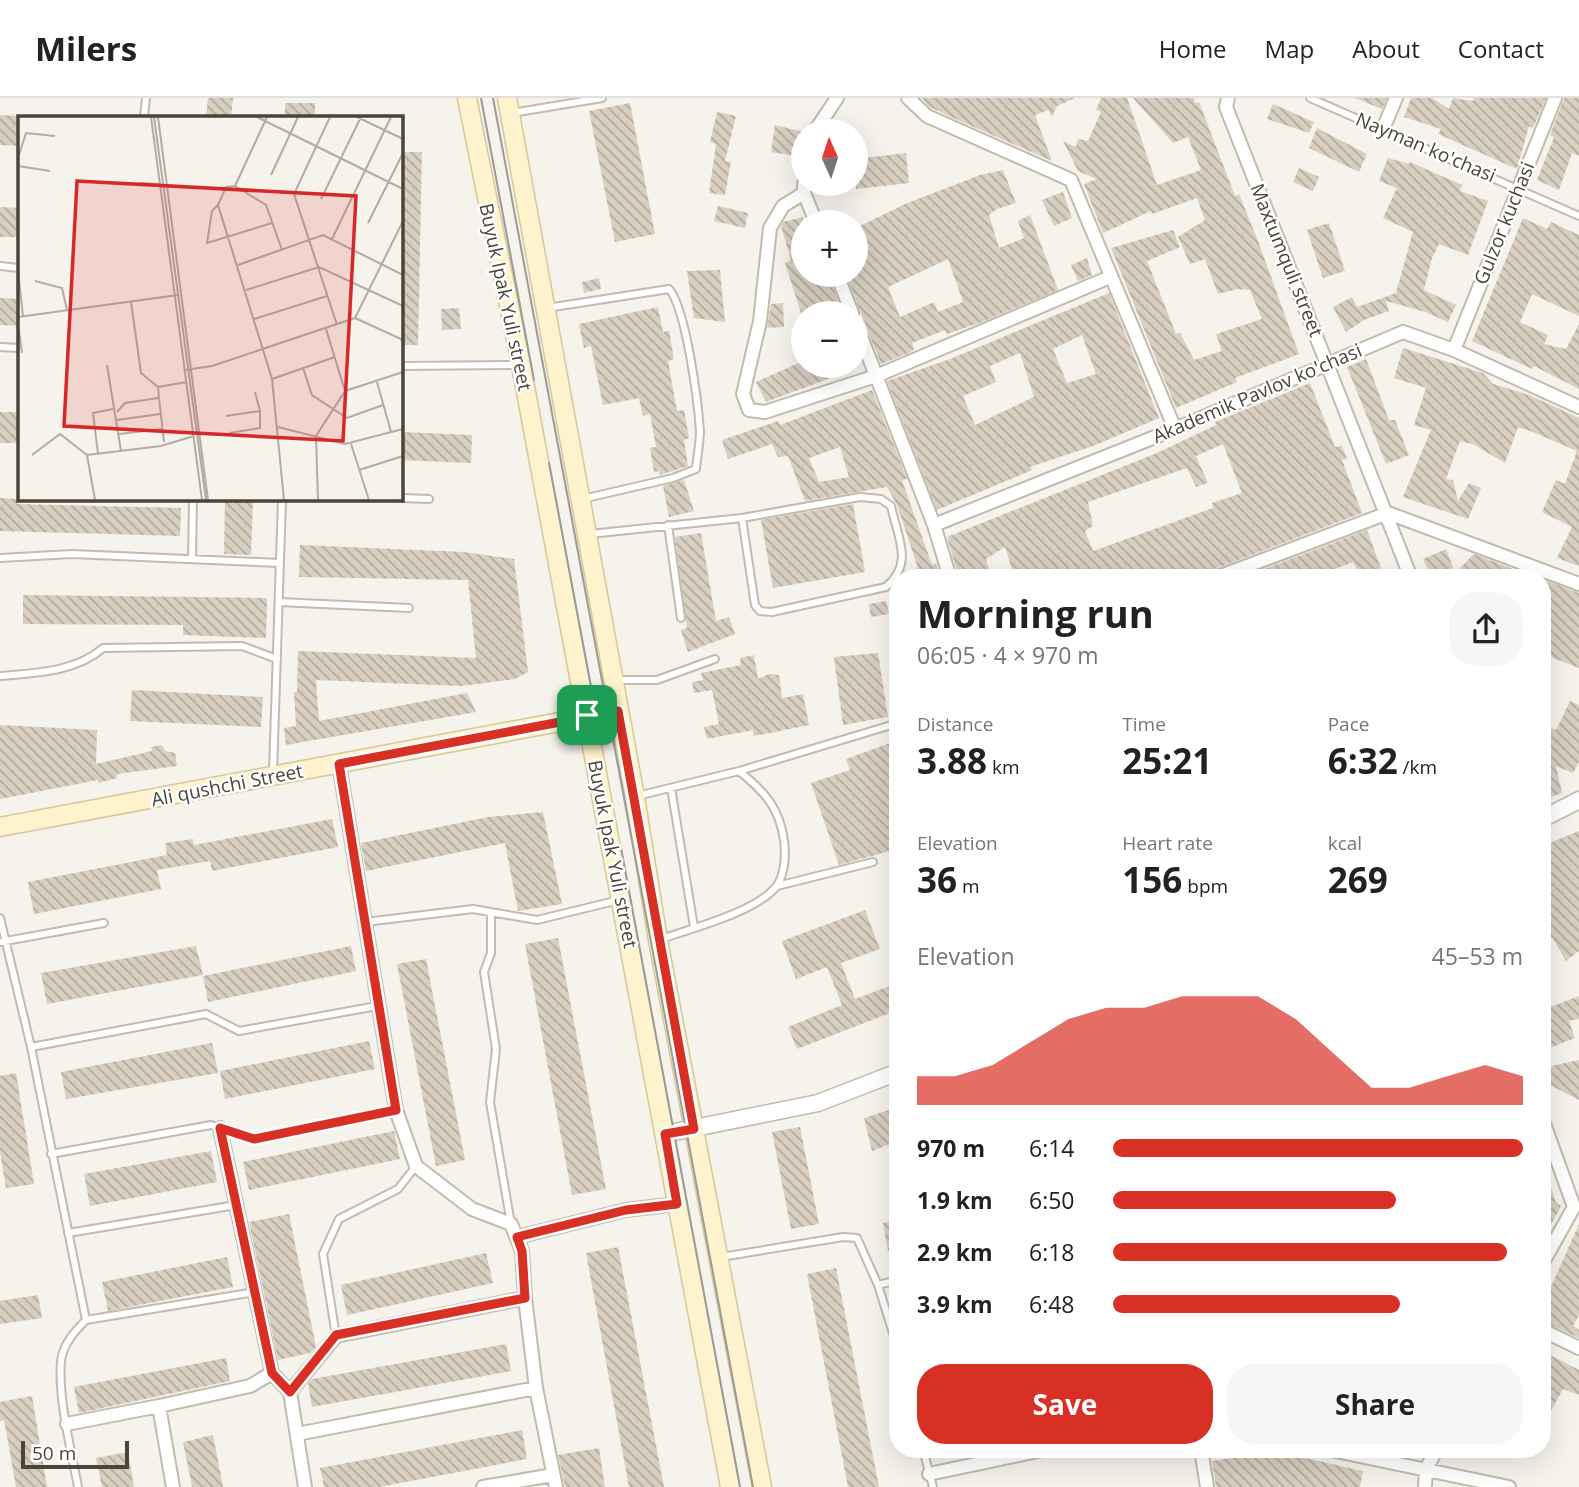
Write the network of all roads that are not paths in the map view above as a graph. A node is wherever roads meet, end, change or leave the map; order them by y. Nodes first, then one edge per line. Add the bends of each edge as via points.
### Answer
1 (146, 98) edge
2 (467, 98) edge
3 (603, 98) edge
4 (837, 98) edge
5 (908, 98) edge
6 (1228, 98) edge
7 (1310, 98) edge
8 (1396, 98) edge
9 (1555, 98) edge
10 (508, 106) edge
11 (144, 116) edge
12 (824, 119) edge
13 (1383, 129) junction
14 (1517, 187) junction
15 (795, 196) edge
16 (1579, 216) edge
17 (0, 266) edge
18 (18, 268) edge
19 (1110, 277) junction
20 (545, 309) junction
21 (0, 347) edge
22 (18, 348) edge
23 (1454, 349) junction
24 (868, 355) edge
25 (1328, 362) junction
26 (521, 365) junction
27 (402, 366) edge
28 (876, 376) junction
29 (1579, 407) edge
30 (1175, 429) junction
31 (402, 498) edge
32 (429, 499) dead end
33 (580, 499) junction
34 (193, 500) edge
35 (282, 500) edge
36 (1388, 513) junction
37 (742, 518) junction
38 (668, 525) junction
39 (934, 525) junction
40 (586, 534) junction
41 (0, 558) edge
42 (192, 559) junction
43 (280, 563) junction
44 (902, 569) edge
45 (947, 569) edge
46 (1239, 569) edge
47 (1408, 569) edge
48 (1539, 569) edge
49 (1551, 574) edge
50 (889, 584) edge
51 (1579, 584) edge
52 (279, 602) junction
53 (409, 608) dead end
54 (681, 618) dead end
55 (277, 659) junction
56 (715, 659) dead end
57 (0, 676) edge
58 (612, 680) junction
59 (618, 711) junction
60 (587, 715) junction
61 (889, 726) edge
62 (339, 764) junction
63 (739, 771) junction
64 (273, 776) junction
65 (671, 788) junction
66 (635, 797) junction
67 (1579, 800) edge
68 (1551, 814) edge
69 (0, 827) edge
70 (873, 862) dead end
71 (777, 886) junction
72 (621, 900) junction
73 (491, 912) junction
74 (0, 918) edge
75 (364, 922) junction
76 (104, 923) dead end
77 (694, 927) junction
78 (659, 940) junction
79 (3, 942) edge
80 (377, 1006) junction
81 (31, 1047) junction
82 (889, 1075) edge
83 (396, 1110) junction
84 (220, 1128) junction
85 (694, 1129) junction
86 (665, 1134) junction
87 (1551, 1141) edge
88 (51, 1154) junction
89 (415, 1167) junction
90 (677, 1204) junction
91 (237, 1205) junction
92 (1576, 1206) edge
93 (511, 1224) junction
94 (68, 1233) junction
95 (517, 1237) junction
96 (1551, 1249) edge
97 (721, 1257) junction
98 (889, 1282) edge
99 (878, 1285) junction
100 (255, 1292) junction
101 (525, 1298) junction
102 (86, 1320) junction
103 (889, 1320) edge
104 (1551, 1334) edge
105 (336, 1335) junction
106 (1579, 1348) edge
107 (272, 1373) junction
108 (536, 1388) junction
109 (290, 1392) junction
110 (159, 1406) junction
111 (66, 1424) junction
112 (297, 1434) junction
113 (925, 1458) edge
114 (1014, 1458) edge
115 (1202, 1458) edge
116 (1371, 1458) edge
117 (1432, 1458) edge
118 (1426, 1469) junction
119 (555, 1481) edge
120 (931, 1481) edge
121 (78, 1487) edge
122 (173, 1487) edge
123 (305, 1487) edge
124 (483, 1487) edge
125 (730, 1487) edge
126 (762, 1487) edge
127 (1207, 1487) edge
128 (1425, 1487) edge
129 (1509, 1487) edge

1 - 11 lane
2 - 26 main road, Buyuk Ipak Yuli street
3 - 10 lane
4 - 12 street
5 - 19 street via 927,116 1071,180
6 - 25 street, Maxtumquli street via 1226,107
7 - 13 lane, Nayman ko'chasi
8 - 13 street
9 - 14 street, Gulzor kuchasi
10 - 20 main road, Buyuk Ipak Yuli street
13 - 14 lane, Nayman ko'chasi
14 - 16 lane, Nayman ko'chasi
14 - 23 street, Gulzor kuchasi
15 - 28 street via 770,228 760,321 743,394 749,410 765,412
17 - 18 lane
19 - 28 street
19 - 30 street
20 - 33 main road, Buyuk Ipak Yuli street
20 - 33 lane via 669,289 677,299 690,362 700,433 695,469
21 - 22 lane
23 - 25 street, Akademik Pavlov ko'chasi via 1403,332
23 - 29 street, Akademik Pavlov ko'chasi
24 - 28 street
25 - 30 street, Akademik Pavlov ko'chasi
25 - 36 street, Maxtumquli street
26 - 27 lane
26 - 60 main road, Buyuk Ipak Yuli street
28 - 39 street
30 - 39 street, Akademik Pavlov ko'chasi
31 - 32 lane
33 - 40 main road, Buyuk Ipak Yuli street
34 - 42 lane
35 - 43 lane
36 - 46 street
36 - 47 street, Maxtumquli street
36 - 48 street
37 - 38 lane
37 - 44 lane via 860,497 881,499 891,506
37 - 50 lane via 755,605 760,611
38 - 40 lane
38 - 54 lane
39 - 45 street
40 - 58 main road, Buyuk Ipak Yuli street
41 - 42 lane via 72,554
42 - 43 lane
43 - 52 lane
49 - 51 street
52 - 53 lane
52 - 55 lane
55 - 57 lane via 242,646 103,648 74,666
55 - 64 lane
56 - 58 lane via 657,680
58 - 59 main road, Buyuk Ipak Yuli street
59 - 60 main road, Ali qushchi Street
59 - 66 main road, Buyuk Ipak Yuli street
60 - 62 main road, Ali qushchi Street
60 - 72 main road, Buyuk Ipak Yuli street
61 - 63 lane
62 - 64 main road, Ali qushchi Street
62 - 75 street
63 - 65 lane
63 - 71 lane via 764,791 779,814 786,857
64 - 69 main road, Ali qushchi Street
65 - 66 lane
65 - 77 lane
66 - 78 main road, Buyuk Ipak Yuli street
67 - 68 street
70 - 71 lane
71 - 77 lane via 749,907
72 - 73 lane via 537,920
72 - 86 main road, Buyuk Ipak Yuli street
73 - 75 lane via 473,909
73 - 93 lane via 491,953 484,972 496,1049 490,1102
74 - 79 lane
75 - 80 street
76 - 79 lane
77 - 78 lane
78 - 85 main road, Buyuk Ipak Yuli street
79 - 81 lane
80 - 81 lane via 239,1031 206,1014
80 - 83 street
81 - 88 lane
82 - 85 street via 818,1103
83 - 84 lane via 254,1139
83 - 89 street
84 - 88 lane via 211,1125
84 - 91 street
85 - 86 street
85 - 97 main road, Buyuk Ipak Yuli street
86 - 90 main road, Buyuk Ipak Yuli street
87 - 92 street
88 - 94 lane
89 - 93 street via 472,1209
89 - 105 lane via 398,1189 339,1219 323,1254
90 - 95 street via 626,1210
90 - 125 main road, Buyuk Ipak Yuli street
91 - 94 lane
91 - 100 street
92 - 96 street
93 - 95 street
94 - 102 lane
95 - 101 street
97 - 99 lane via 857,1238
97 - 126 main road, Buyuk Ipak Yuli street
98 - 99 lane
99 - 103 lane
100 - 102 lane
100 - 107 street
101 - 105 street
101 - 108 street
102 - 111 lane via 71,1334 61,1360
104 - 106 street
105 - 109 street
107 - 109 street
107 - 110 street via 250,1385
108 - 112 street
108 - 119 street
109 - 112 street
110 - 111 street
110 - 122 street
111 - 121 lane
112 - 123 street
113 - 120 lane
114 - 120 street
115 - 127 street
116 - 118 street
117 - 118 street
118 - 128 street
118 - 129 street
119 - 124 street

